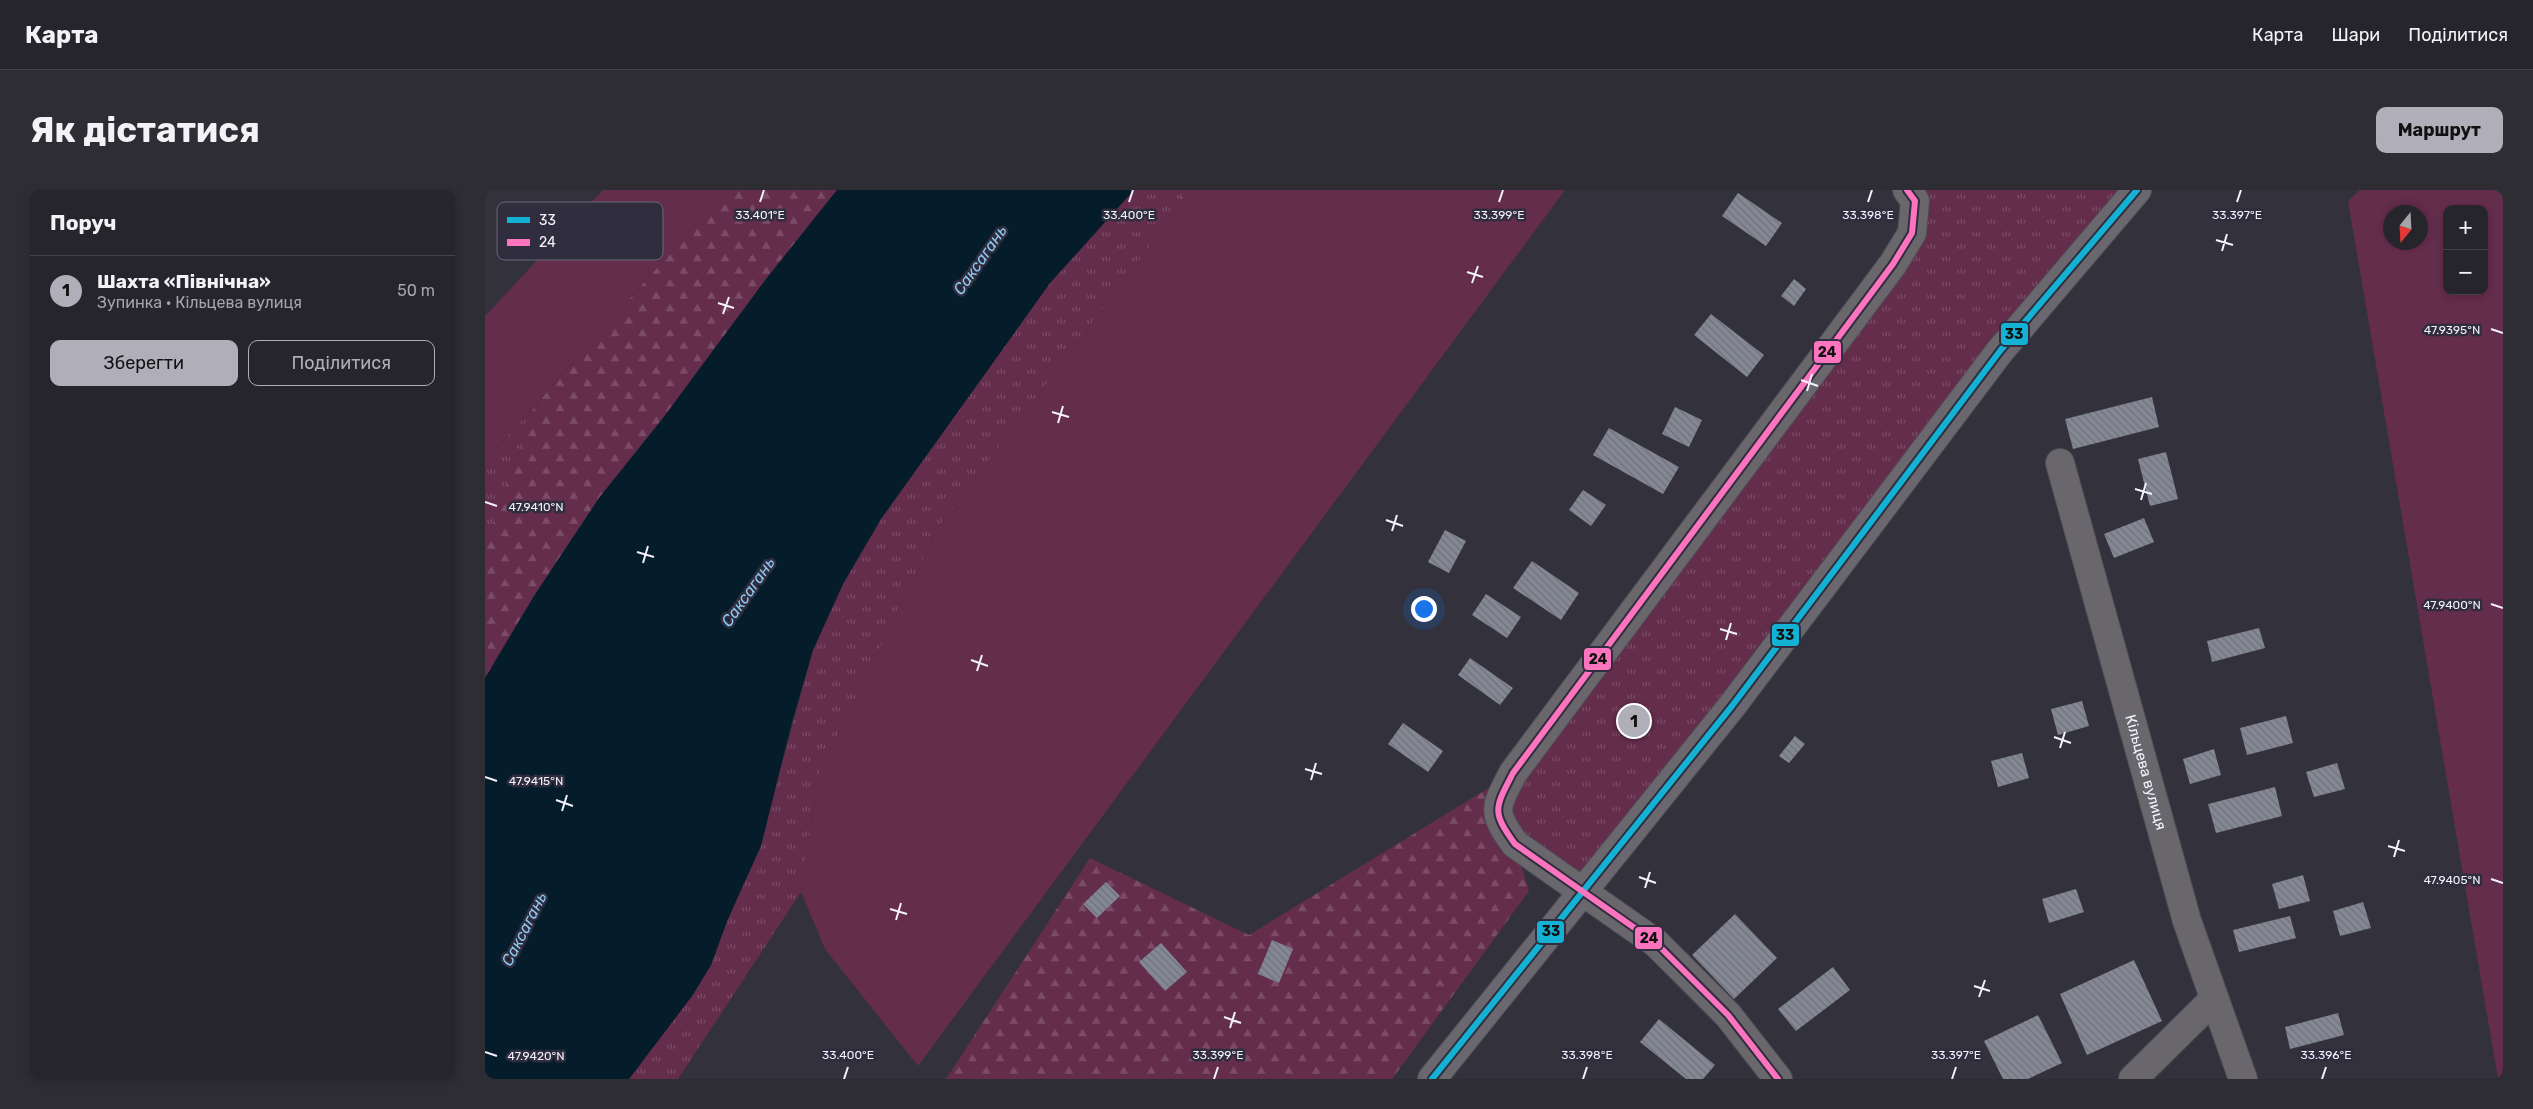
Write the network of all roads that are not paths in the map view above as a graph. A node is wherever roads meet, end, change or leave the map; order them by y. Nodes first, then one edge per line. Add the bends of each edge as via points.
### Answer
1 (1907, 190) edge
2 (2137, 190) edge
3 (2060, 463) dead end
4 (1582, 892) junction
5 (2214, 999) junction
6 (1432, 1079) edge
7 (1778, 1079) edge
8 (2133, 1079) edge
9 (2243, 1079) edge

1 - 4 street via 1915,201 1912,233 1893,264 1513,773 1497,803 1500,823 1515,844
2 - 4 street via 2000,351 1732,706
3 - 5 street, Кільцева вулиця via 2187,921
4 - 6 street
4 - 7 street via 1656,943 1728,1014
5 - 8 street
5 - 9 street, Кільцева вулиця

